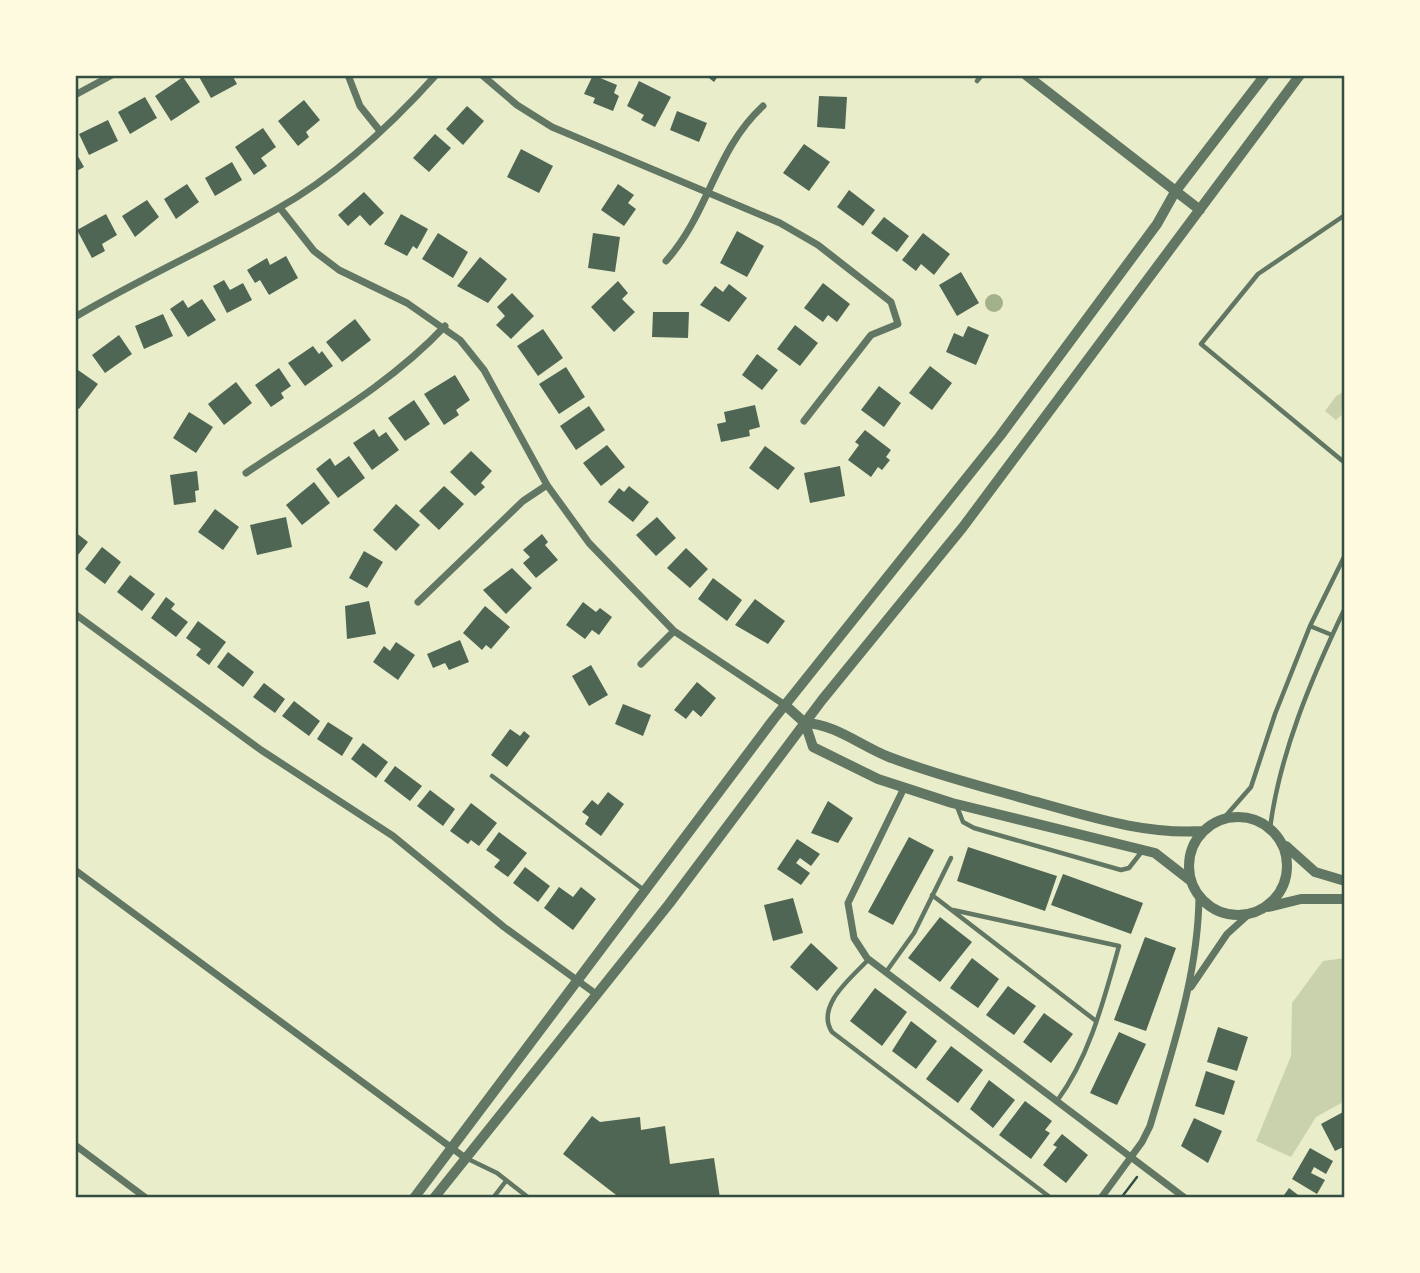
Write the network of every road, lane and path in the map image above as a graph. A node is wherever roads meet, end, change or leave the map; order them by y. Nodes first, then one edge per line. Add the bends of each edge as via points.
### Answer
1 (112, 75) edge
2 (348, 75) edge
3 (436, 75) edge
4 (482, 75) edge
5 (982, 75) edge
6 (1026, 75) edge
7 (1265, 75) edge
8 (1300, 75) edge
9 (977, 81) dead end
10 (75, 95) edge
11 (763, 106) dead end
12 (380, 131) junction
13 (1175, 192) junction
14 (708, 193) junction
15 (280, 208) junction
16 (1200, 210) junction
17 (1345, 215) edge
18 (666, 261) dead end
19 (75, 317) edge
20 (444, 326) junction
21 (803, 421) dead end
22 (1345, 463) edge
23 (246, 473) dead end
24 (547, 485) junction
25 (1345, 555) edge
26 (418, 602) dead end
27 (1345, 608) edge
28 (75, 614) edge
29 (1310, 626) junction
30 (674, 631) junction
31 (1332, 635) junction
32 (641, 664) dead end
33 (785, 705) junction
34 (805, 723) junction
35 (492, 776) dead end
36 (904, 788) junction
37 (955, 804) junction
38 (1223, 819) junction
39 (1270, 828) junction
40 (1203, 831) junction
41 (1282, 842) junction
42 (1143, 850) junction
43 (951, 858) dead end
44 (75, 870) edge
45 (1191, 881) junction
46 (1345, 881) edge
47 (644, 890) junction
48 (932, 895) junction
49 (1199, 897) junction
50 (1345, 899) edge
51 (1265, 908) junction
52 (953, 910) junction
53 (1248, 915) junction
54 (869, 959) junction
55 (886, 972) junction
56 (578, 981) junction
57 (1190, 987) junction
58 (596, 994) junction
59 (1096, 1021) junction
60 (1056, 1101) junction
61 (75, 1145) edge
62 (450, 1150) junction
63 (464, 1157) junction
64 (1131, 1157) junction
65 (1137, 1177) dead end
66 (506, 1181) junction
67 (146, 1198) edge
68 (414, 1198) edge
69 (434, 1198) edge
70 (494, 1198) edge
71 (529, 1198) edge
72 (1051, 1198) edge
73 (1101, 1198) edge
74 (1121, 1198) edge
75 (1185, 1198) edge

1 - 10 street
2 - 12 street via 360,106
3 - 12 street
4 - 14 street via 552,127
5 - 9 lane
6 - 13 street
7 - 13 street
8 - 16 street
11 - 14 street via 742,125
12 - 15 street
13 - 16 street
13 - 33 street via 1157,224 1000,436
14 - 18 street via 686,238
14 - 21 street via 780,223 818,245 891,302 898,324 871,335
15 - 19 street
15 - 20 street via 314,251 339,270 392,294
16 - 34 street via 963,527
17 - 22 lane via 1258,274 1201,344
20 - 23 street via 401,368
20 - 24 street via 484,370
24 - 26 street via 523,501
24 - 30 street via 589,543
25 - 29 lane
27 - 31 lane
28 - 56 street via 261,750 393,836 503,927
29 - 31 lane
29 - 38 lane via 1251,787
30 - 32 street
30 - 33 street
31 - 39 lane via 1275,789
33 - 34 street
33 - 47 street
34 - 36 street via 813,747
34 - 40 street via 825,726 913,765 1076,813 1171,833
34 - 58 street
35 - 47 lane
36 - 37 street
36 - 54 street via 848,903 854,938
37 - 42 street
37 - 42 lane via 963,822 974,828 1121,870 1129,868
38 - 39 street via 1242,817
38 - 40 street
39 - 41 street
40 - 45 street via 1190,854
41 - 46 street via 1315,872
41 - 51 street via 1287,856 1284,885
42 - 45 street via 1166,859
43 - 48 lane
44 - 62 street
45 - 49 street
47 - 56 street
48 - 52 lane
48 - 55 lane via 914,933
49 - 53 street via 1221,913
49 - 57 street via 1199,934
50 - 51 street via 1301,899
51 - 53 street
52 - 59 lane
52 - 59 lane via 1119,946
53 - 57 street via 1227,934
54 - 55 street
54 - 72 lane via 828,1010 832,1032
55 - 60 street
56 - 58 street
56 - 62 street
57 - 64 street via 1150,1126
58 - 63 street
59 - 60 lane via 1072,1080
60 - 64 street
61 - 67 street
62 - 63 street
62 - 68 street
63 - 66 lane
63 - 69 street
64 - 73 street
64 - 75 street
65 - 74 path
66 - 70 lane
66 - 71 lane

